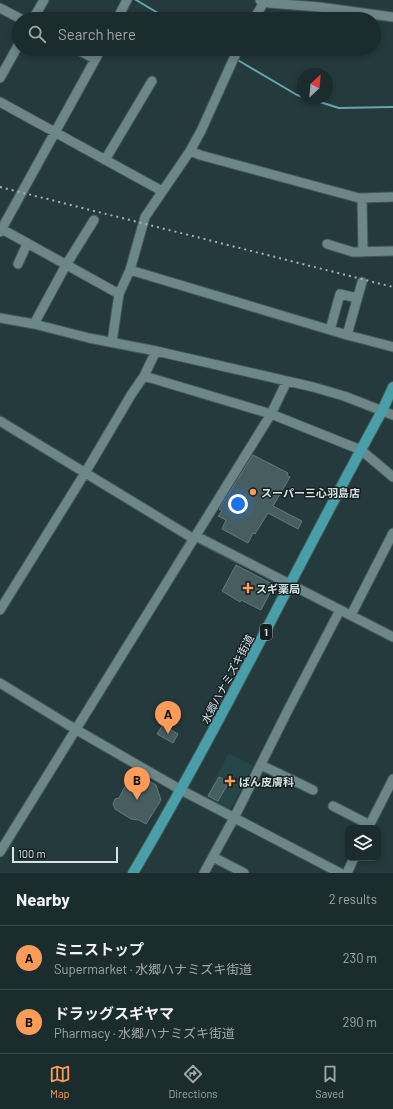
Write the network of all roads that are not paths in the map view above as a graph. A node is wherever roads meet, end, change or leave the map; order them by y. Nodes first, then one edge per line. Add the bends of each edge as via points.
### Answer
1 (44, 0) edge
2 (127, 1) edge
3 (266, 1) edge
4 (0, 8) edge
5 (37, 12) edge
6 (121, 12) edge
7 (259, 12) edge
8 (356, 12) edge
9 (12, 14) edge
10 (381, 15) edge
11 (393, 17) edge
12 (12, 56) edge
13 (89, 56) edge
14 (97, 56) edge
15 (235, 56) edge
16 (95, 59) junction
17 (0, 78) edge
18 (152, 81) dead end
19 (0, 102) edge
20 (55, 132) junction
21 (190, 151) junction
22 (105, 160) junction
23 (162, 191) junction
24 (393, 197) edge
25 (362, 198) junction
26 (94, 220) dead end
27 (0, 230) edge
28 (28, 244) junction
29 (327, 244) dead end
30 (393, 251) edge
31 (362, 252) junction
32 (18, 264) dead end
33 (66, 265) junction
34 (130, 270) junction
35 (362, 282) dead end
36 (119, 294) junction
37 (357, 298) junction
38 (0, 318) edge
39 (34, 324) junction
40 (330, 330) junction
41 (347, 335) junction
42 (112, 342) junction
43 (393, 347) edge
44 (156, 350) junction
45 (144, 376) junction
46 (288, 381) junction
47 (393, 388) edge
48 (382, 411) junction
49 (271, 414) junction
50 (393, 415) edge
51 (0, 421) edge
52 (361, 450) junction
53 (85, 473) junction
54 (393, 477) edge
55 (393, 533) edge
56 (195, 537) junction
57 (291, 585) junction
58 (0, 610) edge
59 (340, 610) junction
60 (351, 615) junction
61 (393, 637) edge
62 (0, 683) edge
63 (75, 729) junction
64 (260, 765) junction
65 (393, 779) edge
66 (181, 790) junction
67 (313, 790) dead end
68 (333, 806) dead end
69 (234, 818) junction
70 (366, 825) edge
71 (370, 825) edge
72 (0, 852) edge
73 (213, 857) junction
74 (353, 861) edge
75 (133, 873) edge
76 (204, 873) edge
77 (244, 873) edge
78 (340, 873) edge
79 (347, 873) edge

1 - 5 street
2 - 6 street
3 - 7 street
3 - 8 street
4 - 9 street
10 - 11 street
12 - 17 street
13 - 16 street
14 - 16 street
15 - 21 street
16 - 20 street
18 - 22 street
19 - 20 street
20 - 22 street
20 - 27 street
21 - 23 street
21 - 25 street
22 - 23 street
23 - 34 street via 145,217
24 - 25 street
25 - 31 street
26 - 33 street
27 - 28 street
28 - 32 street
28 - 33 street
29 - 31 street via 353,252
30 - 31 street
33 - 36 street
33 - 39 street
34 - 36 street
34 - 40 street
35 - 37 street
36 - 42 street
37 - 40 street via 340,294
37 - 41 street
38 - 39 street
39 - 42 street
40 - 41 street
41 - 43 street
42 - 44 street
44 - 45 street
44 - 46 street
45 - 49 street
45 - 53 street
46 - 48 street via 344,396
46 - 49 street
47 - 48 main road, 水郷ハナミズキ街道 / 1
48 - 50 street
48 - 52 main road, 水郷ハナミズキ街道 / 1
49 - 52 street
49 - 56 street
51 - 53 street
52 - 54 street
52 - 57 main road, 水郷ハナミズキ街道 / 1
53 - 56 street
53 - 58 street
55 - 60 street
56 - 57 street
56 - 63 street
57 - 59 street
57 - 66 main road, 水郷ハナミズキ街道 / 1
59 - 60 street
59 - 64 street
60 - 61 street
62 - 63 street
63 - 66 street
63 - 72 street
64 - 67 street
64 - 69 street
65 - 71 street
66 - 69 street
66 - 75 main road, 水郷ハナミズキ街道 / 1
68 - 70 street
69 - 73 street
69 - 78 street
73 - 76 street
73 - 77 street
74 - 79 street

